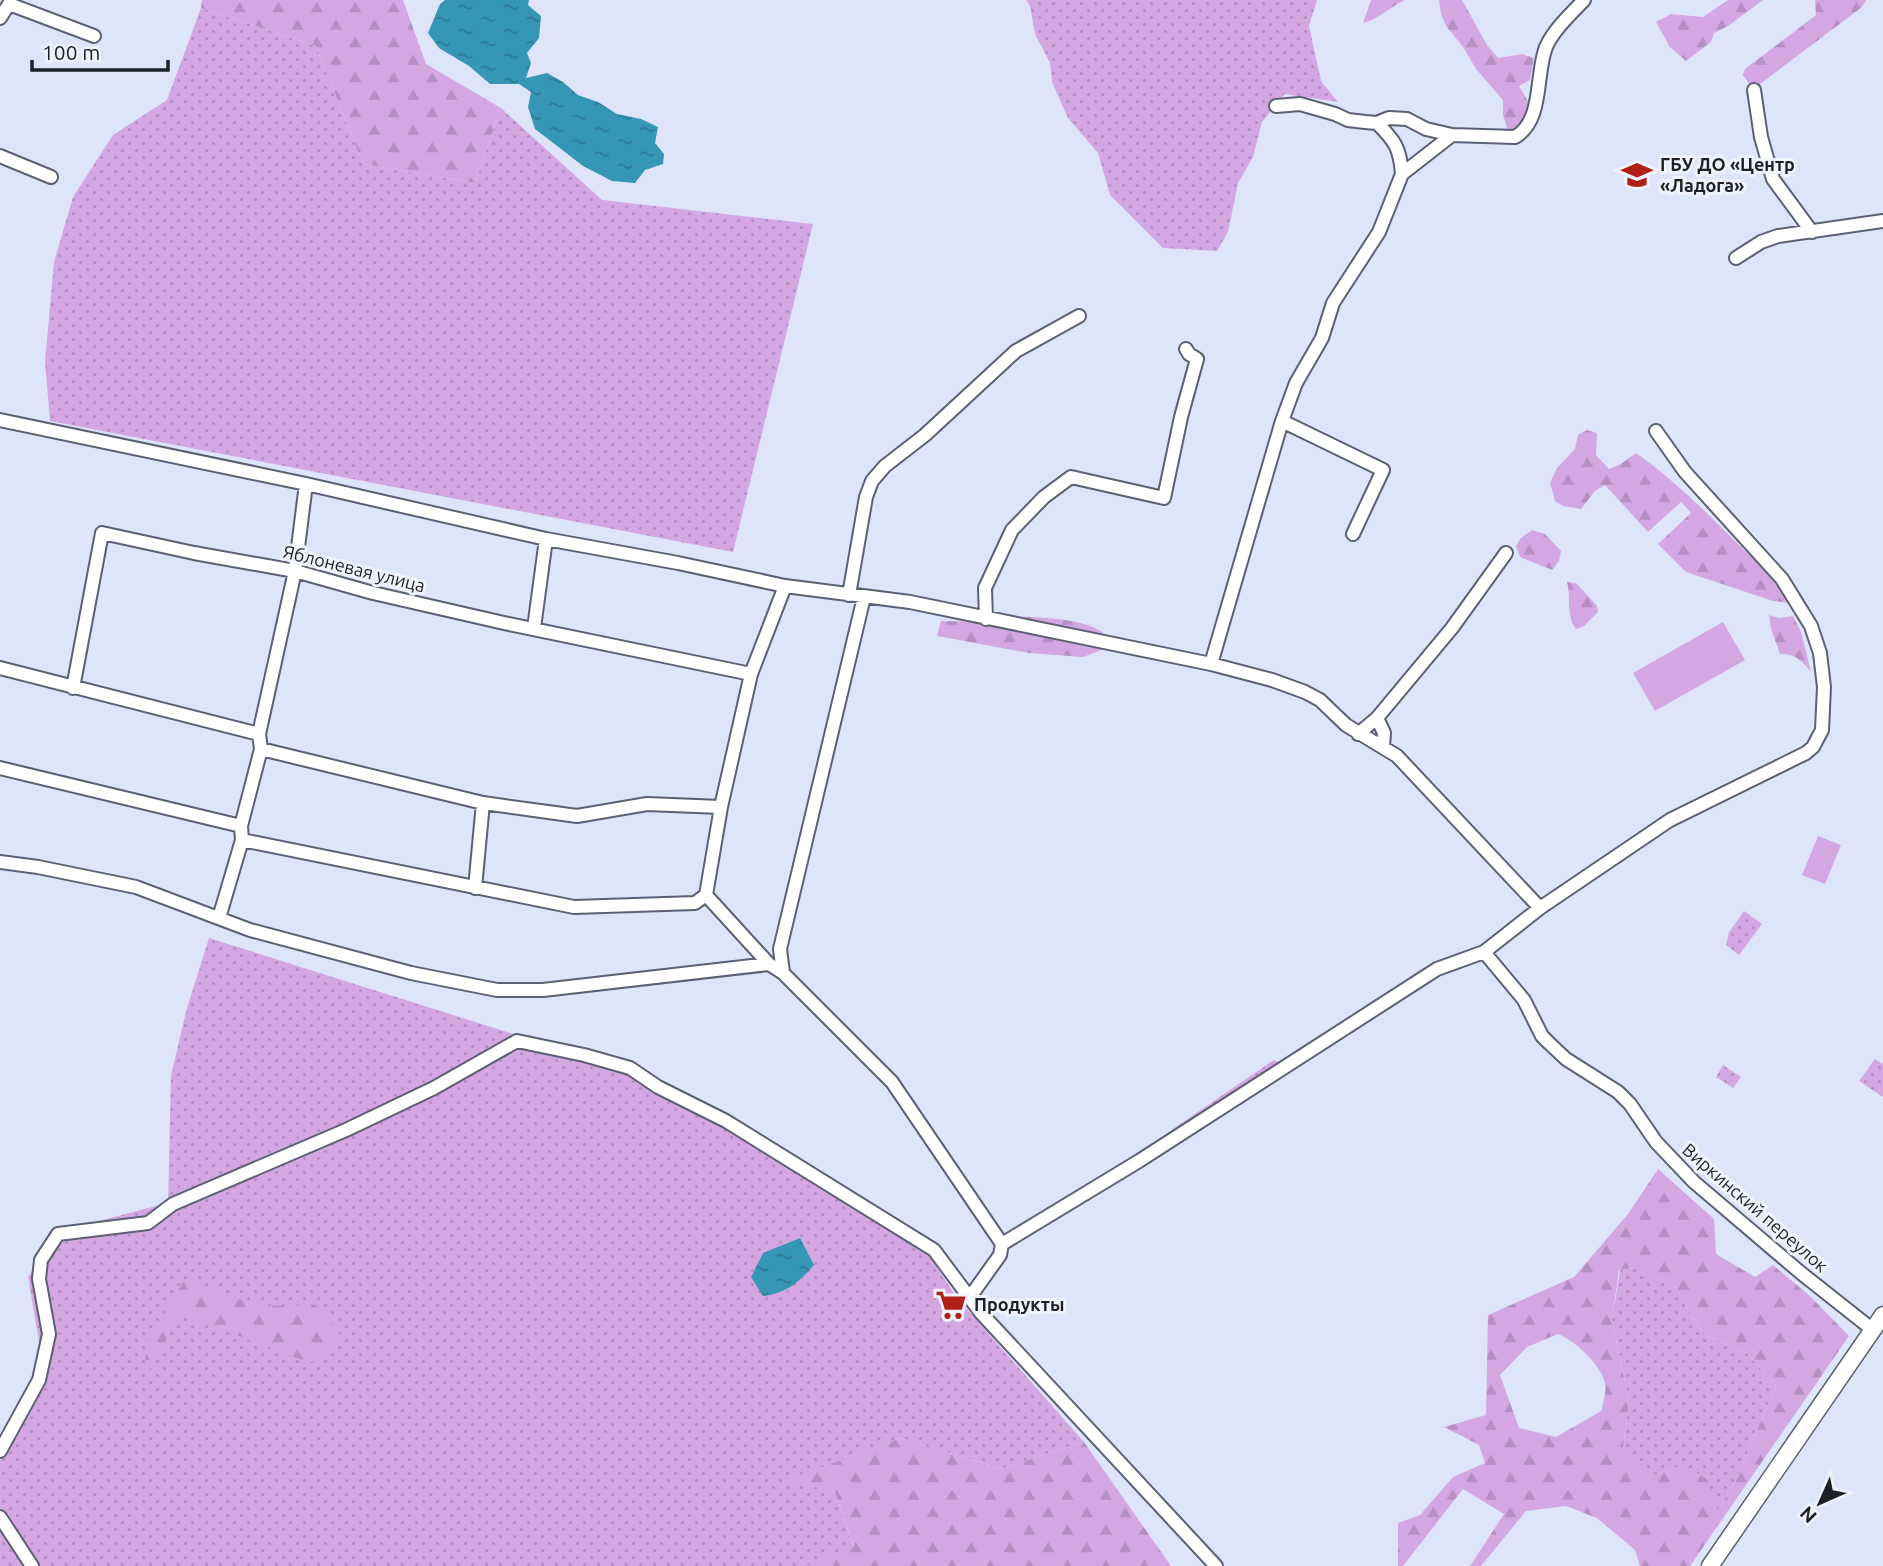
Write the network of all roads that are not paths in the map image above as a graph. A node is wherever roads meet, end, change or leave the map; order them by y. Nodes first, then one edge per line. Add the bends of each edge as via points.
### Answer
1 (1584, 0) edge
2 (0, 19) edge
3 (94, 36) dead end
4 (1754, 90) dead end
5 (1276, 106) dead end
6 (1377, 123) junction
7 (1452, 135) junction
8 (0, 156) edge
9 (1402, 174) junction
10 (51, 177) dead end
11 (1883, 221) edge
12 (1812, 232) junction
13 (1736, 258) dead end
14 (1079, 316) dead end
15 (1186, 348) dead end
16 (0, 420) edge
17 (1282, 421) junction
18 (1656, 431) dead end
19 (306, 484) junction
20 (1353, 534) dead end
21 (546, 539) junction
22 (1506, 553) dead end
23 (295, 570) junction
24 (785, 586) junction
25 (849, 595) junction
26 (864, 597) junction
27 (986, 618) junction
28 (534, 628) junction
29 (1211, 664) junction
30 (0, 668) edge
31 (751, 674) junction
32 (73, 688) junction
33 (1377, 718) junction
34 (259, 734) junction
35 (1358, 734) junction
36 (1383, 747) junction
37 (261, 749) junction
38 (0, 768) edge
39 (483, 803) junction
40 (721, 807) junction
41 (241, 827) junction
42 (242, 840) junction
43 (0, 862) edge
44 (475, 888) junction
45 (706, 895) junction
46 (1540, 908) junction
47 (219, 919) junction
48 (1483, 952) junction
49 (769, 964) junction
50 (783, 973) junction
51 (1002, 1244) junction
52 (970, 1297) junction
53 (1883, 1315) edge
54 (1873, 1330) junction
55 (0, 1451) edge
56 (0, 1517) edge
57 (32, 1566) edge
58 (1216, 1566) edge
59 (1710, 1566) edge

1 - 7 street via 1548,43 1533,113 1523,132 1515,137
2 - 3 street via 9,4
4 - 12 street via 1773,179
5 - 6 street via 1300,104 1348,120
6 - 7 street via 1407,119
6 - 9 street via 1401,154
7 - 9 street
8 - 10 street
9 - 17 street via 1380,232 1333,303 1322,338 1296,383
11 - 12 street
12 - 13 street via 1778,236
14 - 25 street via 1016,351 872,481
15 - 27 street via 1197,359 1164,498 1071,477 1012,530 985,588
16 - 19 street
17 - 20 street via 1383,470
17 - 29 street
18 - 46 street via 1685,472 1799,604 1824,670 1822,730 1806,753 1670,820
19 - 21 street
19 - 23 street
21 - 24 street
21 - 28 street
22 - 33 street via 1452,628
23 - 28 street, Яблоневая улица via 373,593
23 - 32 street, Яблоневая улица via 102,533
23 - 34 street
24 - 25 street
24 - 31 street
25 - 26 street
26 - 27 street
26 - 50 street via 780,950
27 - 29 street
28 - 31 street, Яблоневая улица
29 - 35 street via 1305,692
30 - 32 street
31 - 40 street
32 - 34 street
33 - 35 street
33 - 36 street via 1384,733
34 - 37 street
35 - 36 street
36 - 46 street via 1417,776
37 - 39 street
37 - 41 street
38 - 41 street
39 - 40 street via 577,816 647,804
39 - 44 street
40 - 45 street
41 - 42 street
42 - 44 street
42 - 47 street
43 - 47 street via 136,887
44 - 45 street via 574,907 695,903
45 - 49 street
46 - 48 street
47 - 49 street via 411,973 497,990 555,989
48 - 51 street via 1437,969
48 - 54 street, Виркинский переулок via 1524,1000 1549,1043 1618,1092 1694,1182
49 - 50 street
50 - 51 street via 892,1082
51 - 52 street via 1000,1255
52 - 55 street via 934,1250 726,1121 630,1068 517,1041 371,1118 173,1204 148,1223 58,1234 41,1260 39,1279 49,1334 39,1380
52 - 58 street
53 - 54 main road
54 - 59 main road
56 - 57 street

